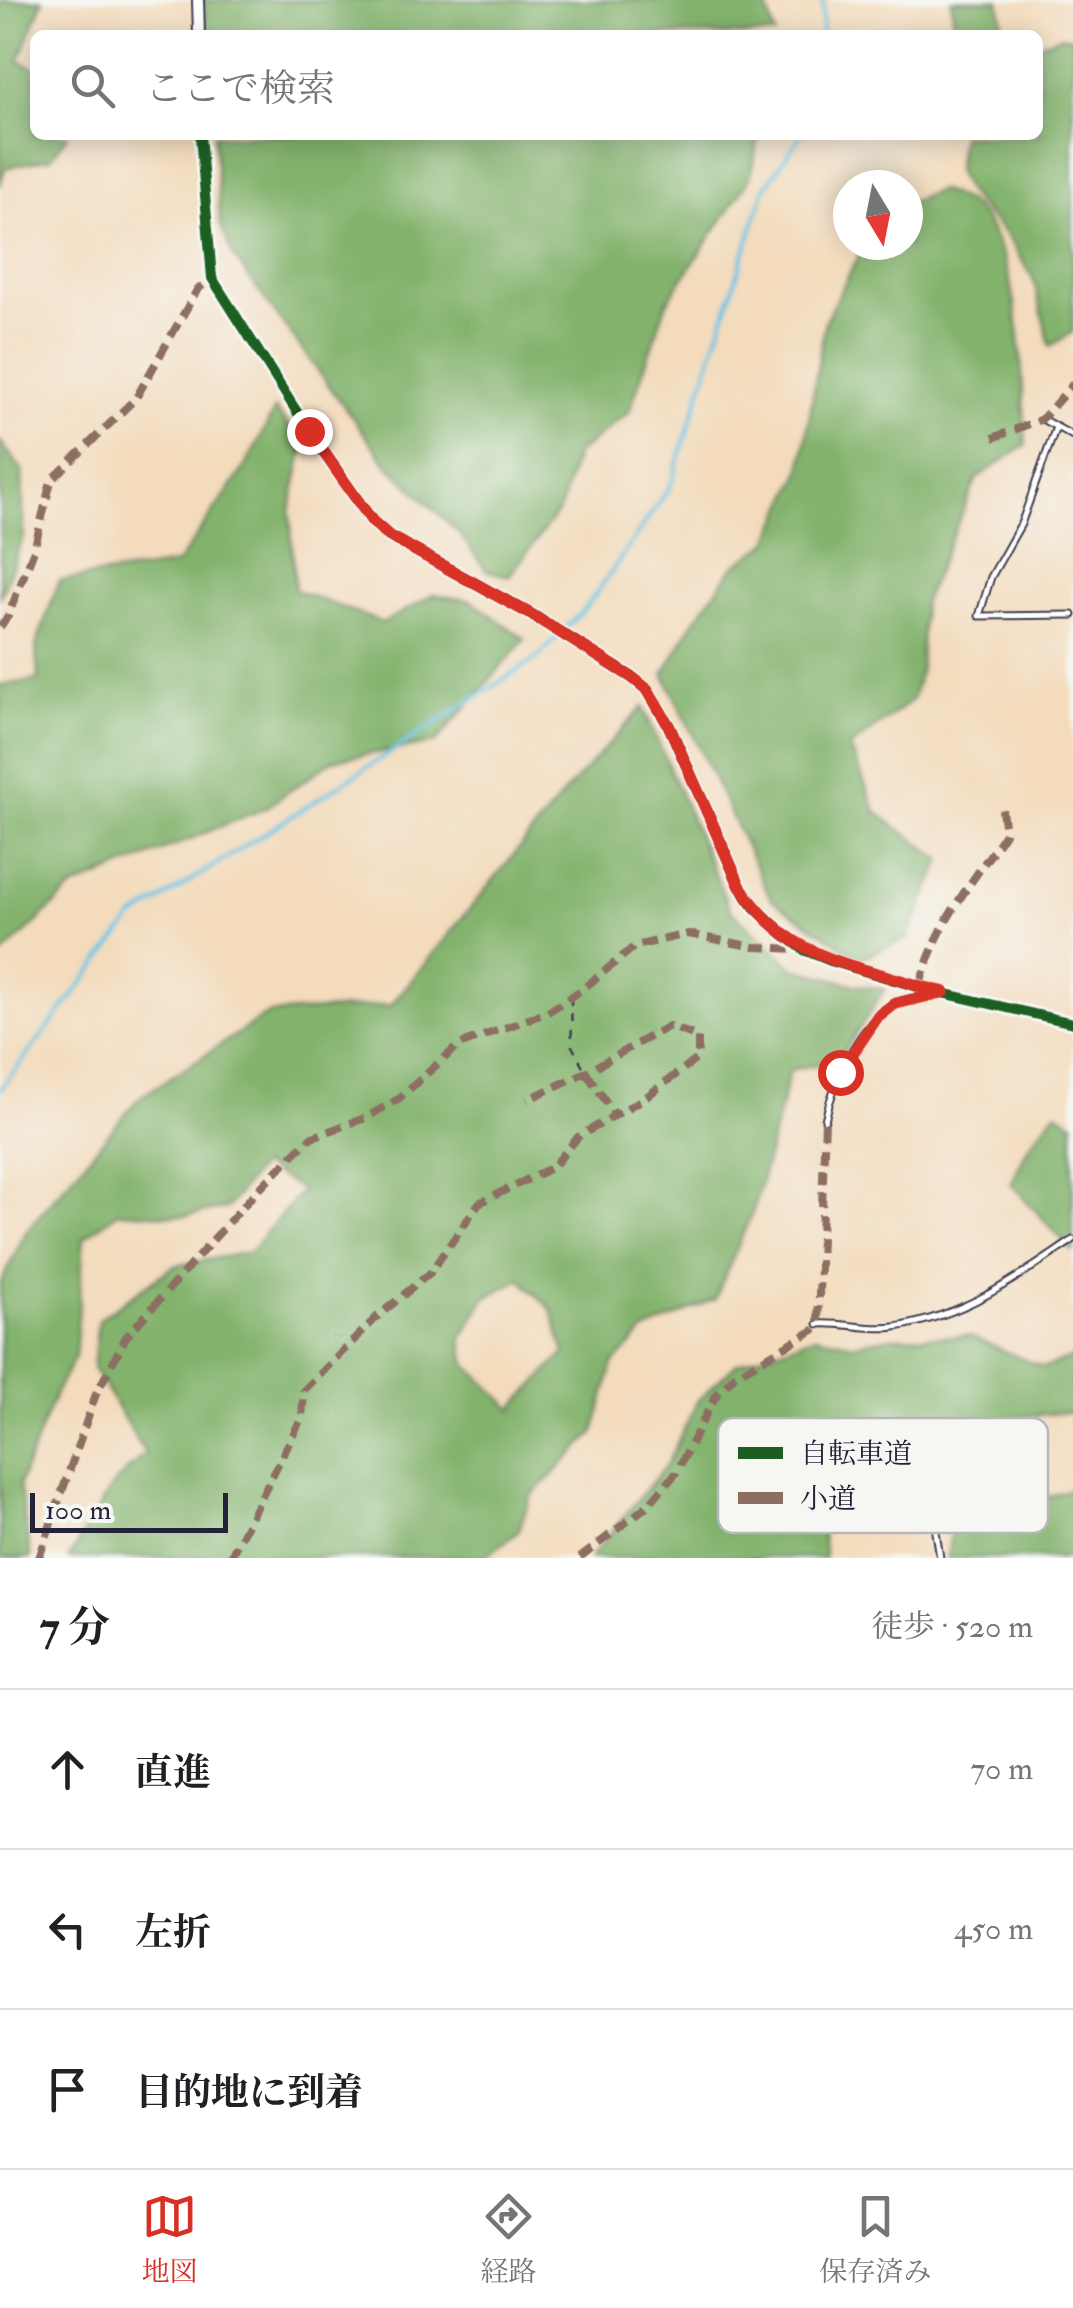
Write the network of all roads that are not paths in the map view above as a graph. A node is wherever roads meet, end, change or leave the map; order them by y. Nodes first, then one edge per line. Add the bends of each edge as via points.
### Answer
1 (198, 0) edge
2 (198, 30) edge
3 (200, 140) edge
4 (1042, 419) dead end
5 (1056, 427) junction
6 (1073, 436) edge
7 (1073, 616) edge
8 (944, 992) junction
9 (1073, 1024) edge
10 (826, 1120) dead end
11 (1073, 1240) edge
12 (818, 1324) dead end
13 (936, 1533) edge
14 (940, 1558) edge

1 - 2 street
3 - 8 street via 212,278 372,521 648,690 740,886 784,936 831,961
4 - 5 lane
5 - 6 lane
5 - 7 lane via 979,616
8 - 9 street
8 - 10 lane via 894,1004 878,1016 840,1072
11 - 12 lane via 966,1308 890,1328
13 - 14 lane

